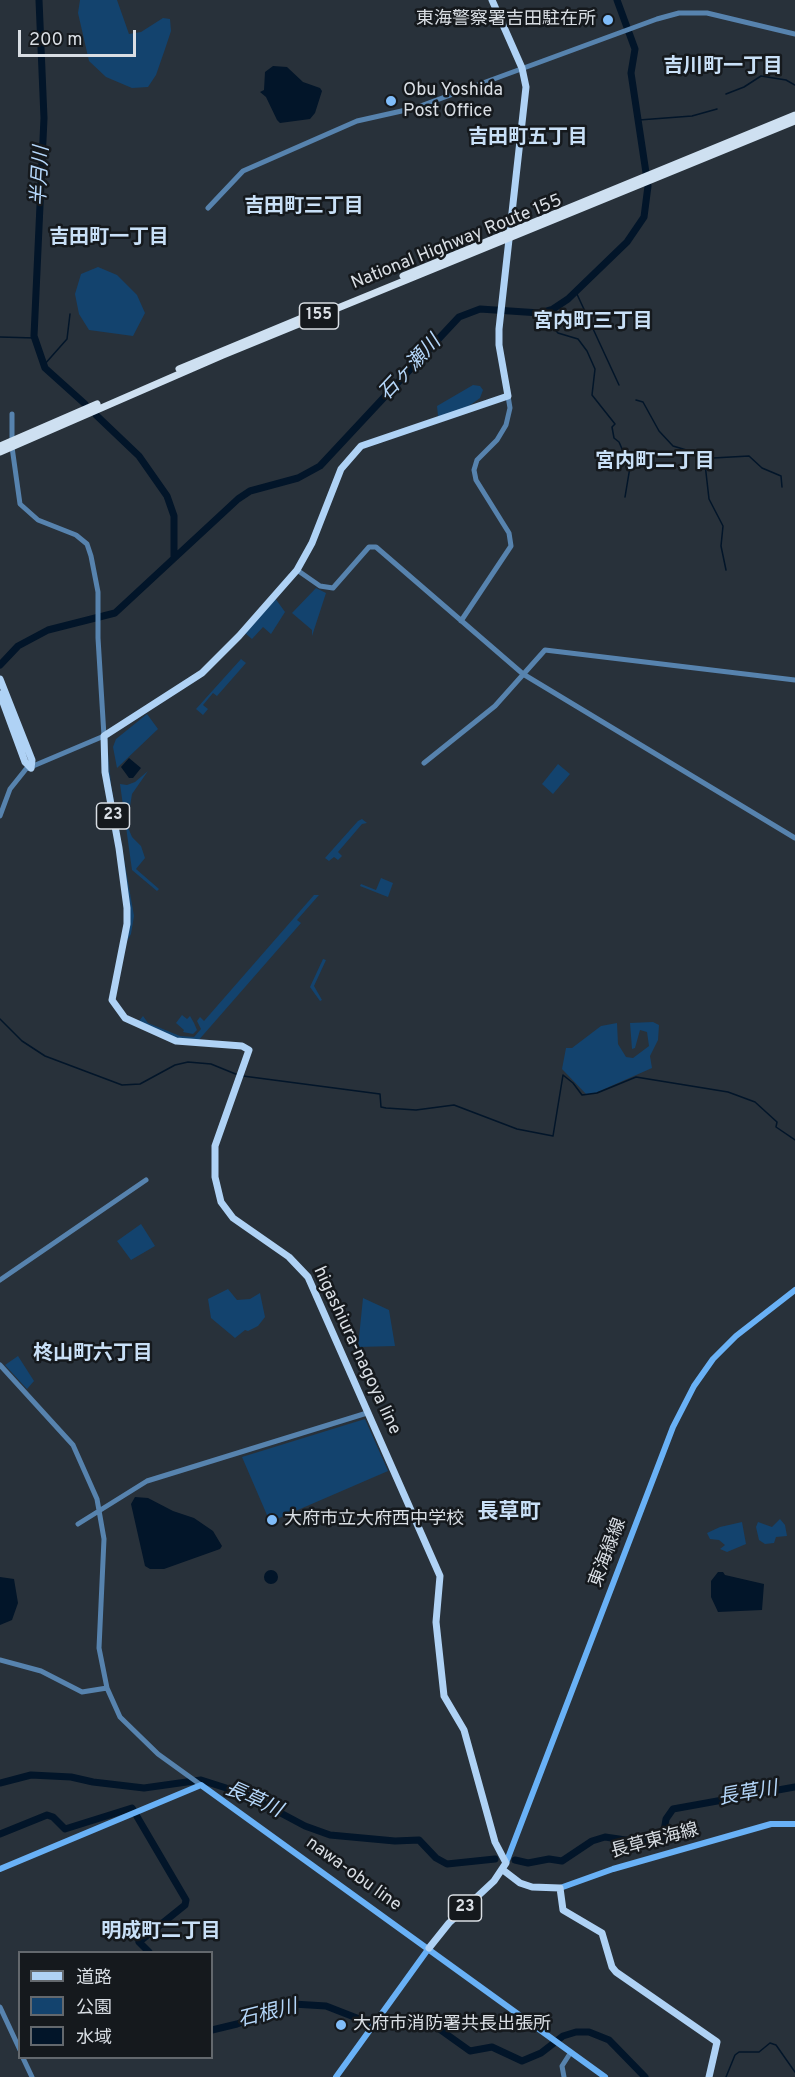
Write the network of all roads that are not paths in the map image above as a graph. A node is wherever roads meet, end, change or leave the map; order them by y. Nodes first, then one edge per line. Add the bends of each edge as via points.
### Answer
1 (492, 0) edge
2 (795, 34) edge
3 (522, 68) junction
4 (795, 115) edge
5 (795, 121) edge
6 (653, 176) junction
7 (208, 208) dead end
8 (509, 235) junction
9 (508, 396) junction
10 (12, 414) dead end
11 (12, 444) junction
12 (0, 446) edge
13 (0, 452) edge
14 (297, 570) junction
15 (461, 621) junction
16 (523, 674) junction
17 (795, 680) edge
18 (1, 681) edge
19 (0, 694) edge
20 (104, 736) junction
21 (424, 763) dead end
22 (30, 768) junction
23 (0, 816) edge
24 (795, 838) edge
25 (146, 1180) dead end
26 (0, 1280) edge
27 (795, 1290) edge
28 (0, 1365) edge
29 (367, 1413) junction
30 (100, 1510) junction
31 (78, 1524) dead end
32 (0, 1660) edge
33 (106, 1688) junction
34 (200, 1784) junction
35 (795, 1824) edge
36 (504, 1867) junction
37 (0, 1869) edge
38 (560, 1888) junction
39 (429, 1948) junction
40 (0, 2007) edge
41 (18, 2046) edge
42 (571, 2052) junction
43 (23, 2059) edge
44 (32, 2077) edge
45 (336, 2077) edge
46 (564, 2077) edge
47 (605, 2077) edge
48 (709, 2077) edge

1 - 3 main road
2 - 3 street via 723,15 679,13
3 - 7 street via 415,108 357,121 248,168
3 - 8 main road via 526,92
4 - 6 highway, National Highway Route 155 / 155
5 - 6 highway, National Highway Route 155 / 155
6 - 8 highway, National Highway Route 155 / 155
8 - 9 main road via 499,345
8 - 11 highway, National Highway Route 155 / 155
9 - 14 main road via 361,446 341,470
9 - 15 street via 506,426 477,460 474,470 476,480 511,536 511,546
10 - 11 street
11 - 12 highway, National Highway Route 155 / 155
11 - 13 highway, National Highway Route 155 / 155
11 - 20 street via 20,504 38,520 70,531 87,544 98,584
14 - 15 street via 320,586 333,588 369,547 376,547
14 - 20 main road via 202,673
15 - 16 street
16 - 17 street via 545,650
16 - 21 street via 495,706
16 - 24 street
18 - 22 main road via 32,760
19 - 22 main road
20 - 22 street
20 - 29 main road, higashiura-nagoya line / 23 via 105,772 127,924 112,1000 124,1018 176,1041 247,1048 250,1054 213,1155 221,1202 233,1218 289,1257 308,1277
22 - 23 street via 16,778
25 - 26 street
27 - 36 main road, 東海緑線 via 713,1359 673,1427
28 - 30 street via 73,1444
29 - 30 street via 147,1481
29 - 36 main road, higashiura-nagoya line / 23 via 438,1566 436,1622 444,1696 464,1730
30 - 31 street
30 - 33 street via 104,1539 99,1648
32 - 33 street via 41,1671 82,1692
33 - 34 street via 120,1717 137,1735
34 - 37 main road
34 - 39 main road, nawa-obu line
35 - 38 main road, 長草東海線 via 771,1824
36 - 38 main road via 520,1883
36 - 39 main road, 23
38 - 48 main road via 563,1910 602,1933 616,1972 717,2042
39 - 42 main road, nawa-obu line
39 - 45 main road
40 - 41 street
42 - 46 street via 562,2066
42 - 47 main road, nawa-obu line
43 - 44 street

